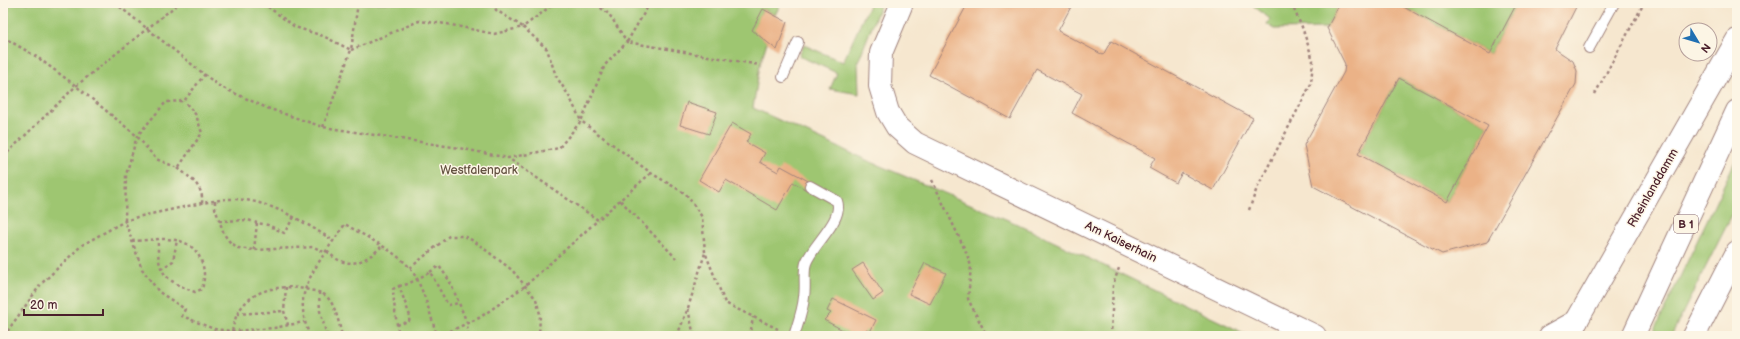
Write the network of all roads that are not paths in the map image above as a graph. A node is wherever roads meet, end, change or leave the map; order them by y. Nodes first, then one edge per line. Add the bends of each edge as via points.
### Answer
1 (902, 3) edge
2 (1614, 3) edge
3 (1737, 40) edge
4 (798, 42) dead end
5 (1589, 48) dead end
6 (783, 77) dead end
7 (1737, 111) edge
8 (810, 186) dead end
9 (1737, 252) edge
10 (1712, 299) junction
11 (1573, 328) edge
12 (794, 336) edge
13 (1315, 336) edge
14 (1550, 336) edge
15 (1633, 336) edge
16 (1694, 336) edge
17 (1698, 336) edge

1 - 13 main road, Am Kaiserhain via 881,53 880,86 888,112 897,127 915,143
2 - 5 lane
3 - 11 main road, Rheinlanddamm
4 - 6 lane
7 - 15 main road, B 1
8 - 12 lane via 838,201 840,208 838,216 806,263 804,297
9 - 10 main road
10 - 16 main road
10 - 17 main road
11 - 14 main road

